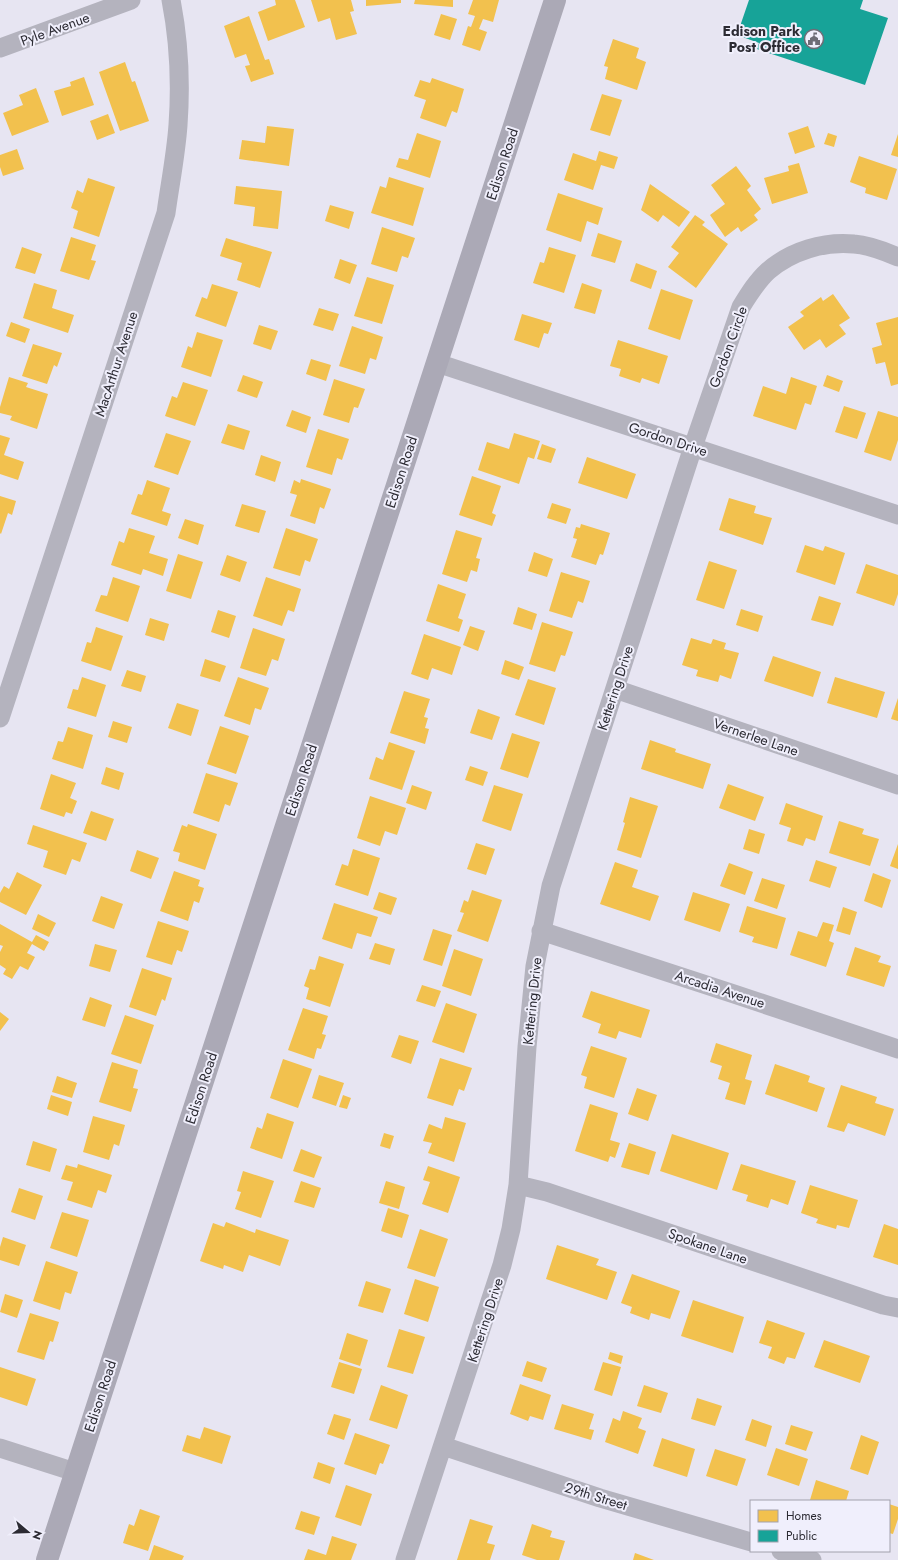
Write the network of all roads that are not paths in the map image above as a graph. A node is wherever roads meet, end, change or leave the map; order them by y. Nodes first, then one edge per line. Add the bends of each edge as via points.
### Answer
1 (131, 0) edge
2 (171, 0) edge
3 (555, 0) edge
4 (0, 48) edge
5 (898, 256) edge
6 (437, 363) junction
7 (693, 447) junction
8 (898, 516) edge
9 (614, 690) junction
10 (0, 718) edge
11 (898, 785) edge
12 (541, 931) junction
13 (898, 1050) edge
14 (518, 1185) junction
15 (898, 1308) edge
16 (443, 1446) junction
17 (0, 1448) edge
18 (75, 1472) junction
19 (750, 1542) edge
20 (784, 1552) edge
21 (47, 1560) edge
22 (405, 1560) edge
23 (812, 1560) edge

1 - 4 street, Pyle Avenue
2 - 10 street, MacArthur Avenue via 180,73 178,126 166,213
3 - 6 main road, Edison Road
5 - 7 street, Gordon Circle via 854,244 831,244 808,249 787,258 768,271 741,307
6 - 7 street, Gordon Drive
6 - 18 main road, Edison Road
7 - 8 street, Gordon Drive
7 - 9 street, Kettering Drive
9 - 11 street, Vernerlee Lane
9 - 12 street, Kettering Drive via 557,864
12 - 13 street, Arcadia Avenue
12 - 14 street, Kettering Drive via 529,1025
14 - 15 street, Spokane Lane via 547,1192
14 - 16 street, Kettering Drive via 502,1265
16 - 19 street, 29th Street via 600,1498
16 - 22 street, Kettering Drive
17 - 18 street
18 - 21 main road, Edison Road
20 - 23 street

